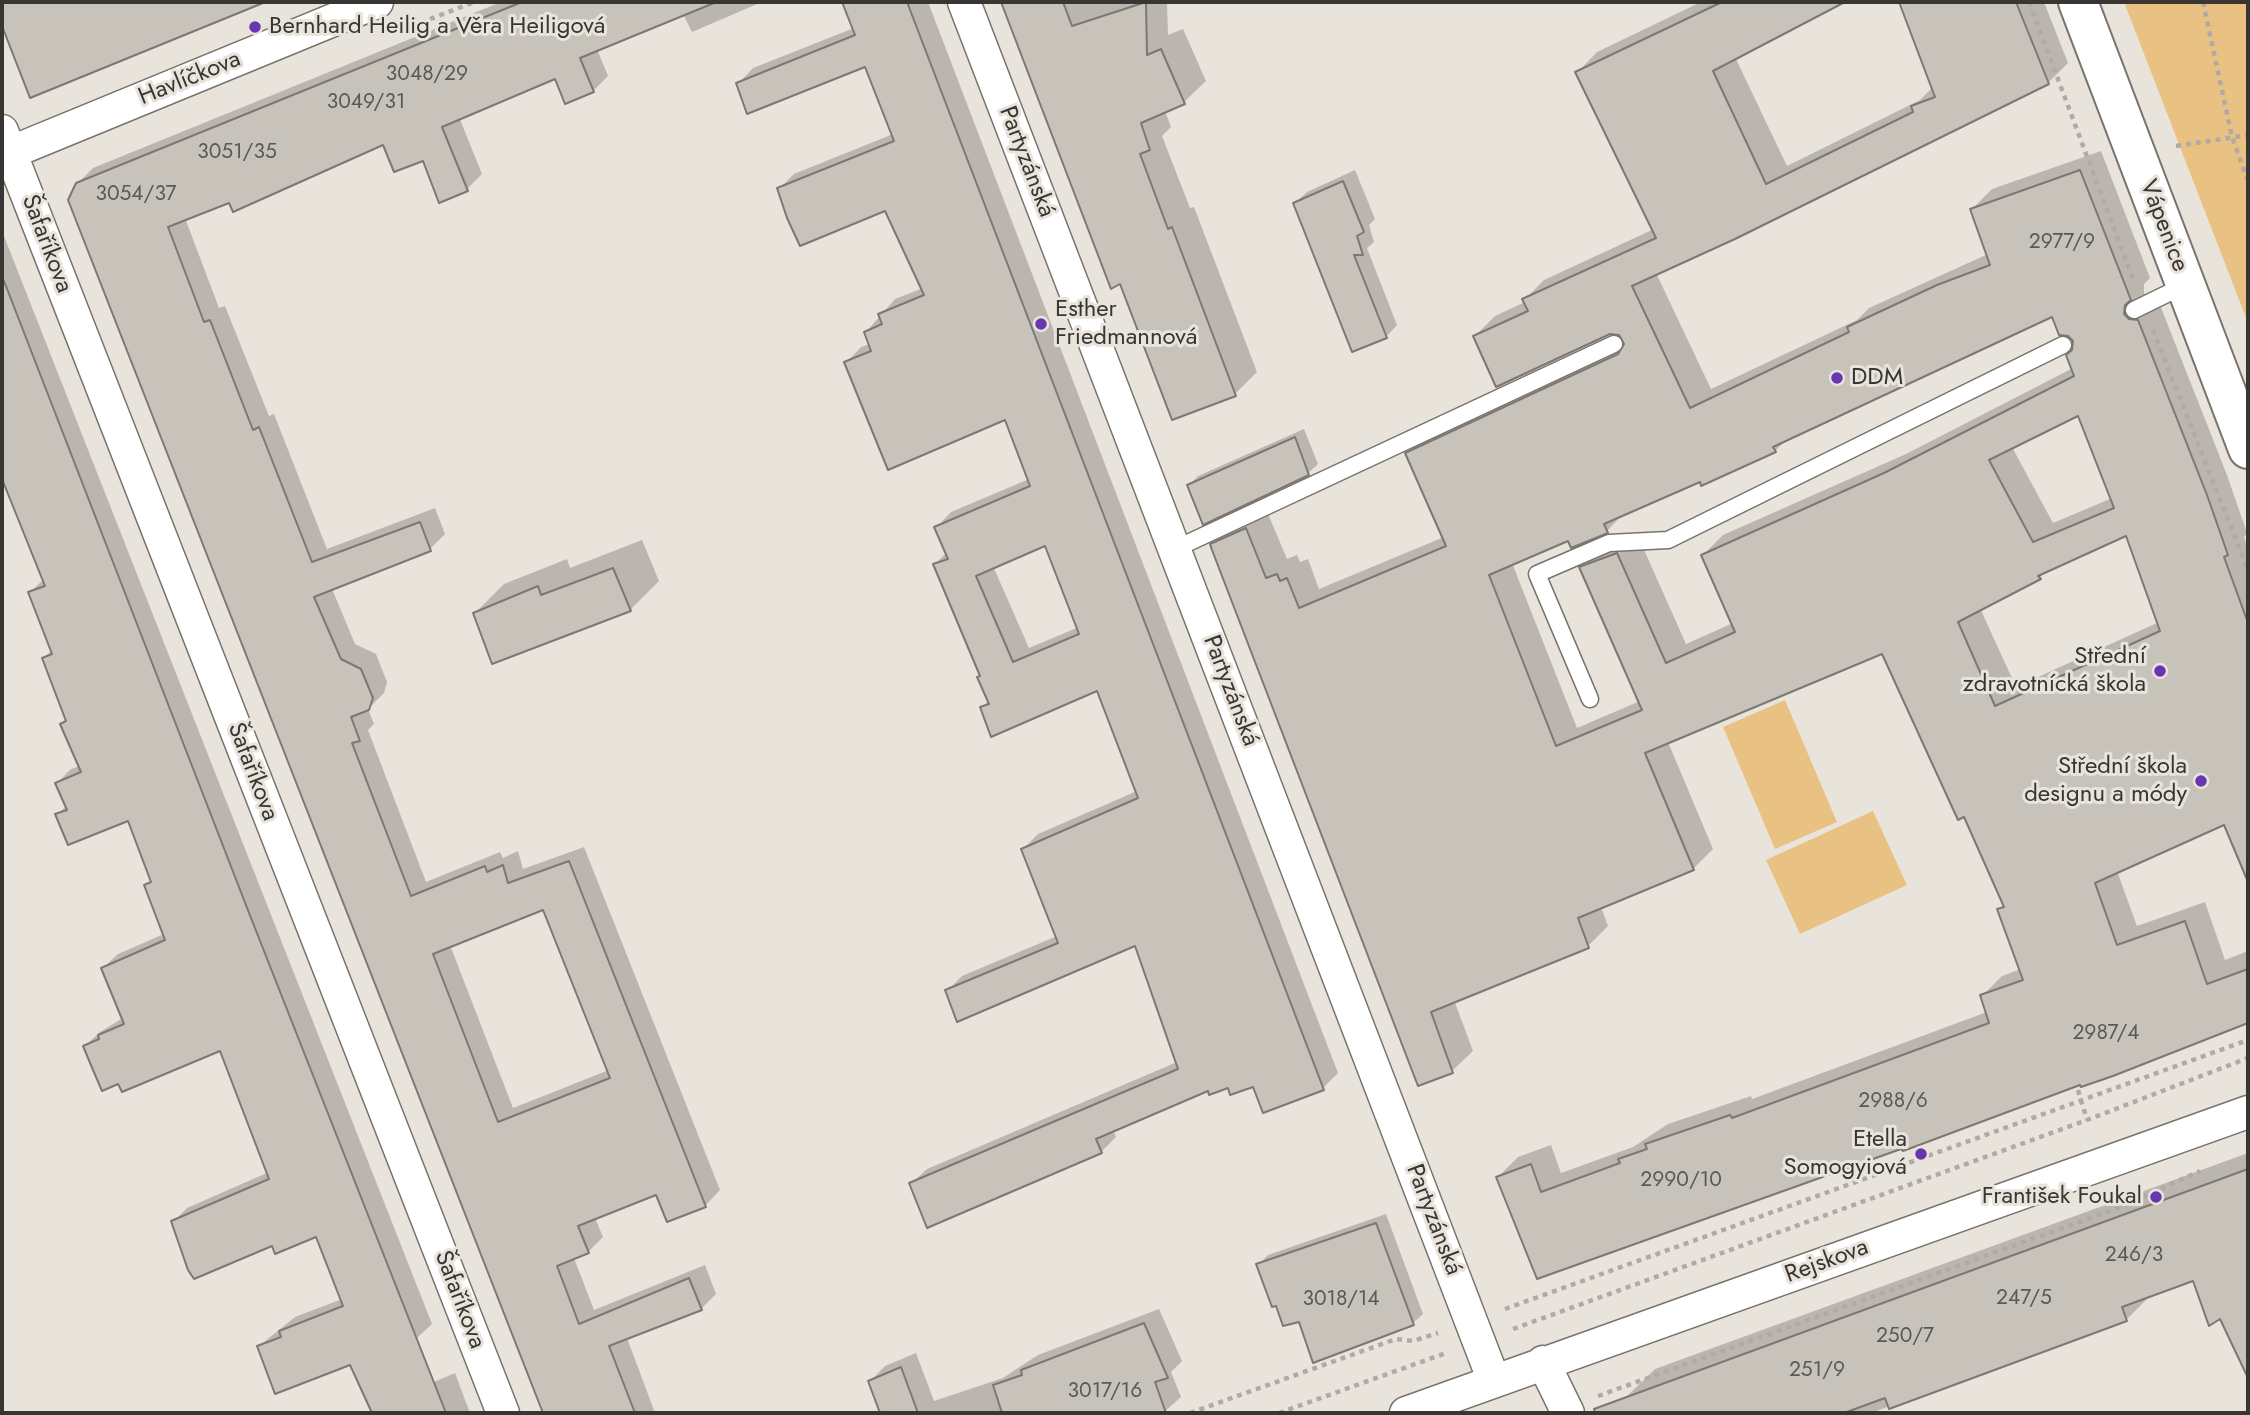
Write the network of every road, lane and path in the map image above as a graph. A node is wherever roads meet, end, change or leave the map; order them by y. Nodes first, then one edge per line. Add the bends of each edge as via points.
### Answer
1 (377, 2) edge
2 (964, 2) edge
3 (2078, 2) edge
4 (2203, 2) edge
5 (2248, 135) edge
6 (2232, 137) junction
7 (5, 147) edge
8 (2172, 147) dead end
9 (2248, 181) edge
10 (2185, 285) junction
11 (2134, 310) dead end
12 (1614, 344) dead end
13 (2063, 345) dead end
14 (2248, 449) edge
15 (1175, 549) junction
16 (1590, 699) dead end
17 (2248, 1040) edge
18 (2248, 1058) edge
19 (2078, 1090) dead end
20 (2081, 1100) junction
21 (2248, 1112) edge
22 (2087, 1120) junction
23 (2213, 1166) dead end
24 (1476, 1331) junction
25 (1543, 1362) junction
26 (1494, 1381) junction
27 (1567, 1410) edge
28 (503, 1413) edge
29 (1191, 1413) edge
30 (1279, 1413) edge
31 (1406, 1413) edge

1 - 7 street, Havlíčkova
2 - 15 street, Partyzánská
3 - 10 main road, Vápenice
4 - 6 path
5 - 6 path
6 - 8 path
6 - 9 path
7 - 28 street, Šafaříkova
10 - 11 lane
10 - 14 main road, Vápenice
12 - 15 lane
13 - 16 lane via 1668,540 1609,543 1537,574
15 - 24 street, Partyzánská
17 - 20 path
18 - 22 path
19 - 20 path
20 - 22 path
20 - 24 path
21 - 25 street, Rejskova
22 - 24 path
23 - 27 path via 2118,1208
24 - 26 street, Partyzánská
24 - 29 path via 1413,1341 1396,1339
24 - 30 path
25 - 26 street, Rejskova
25 - 27 street
26 - 31 street, Rejskova

